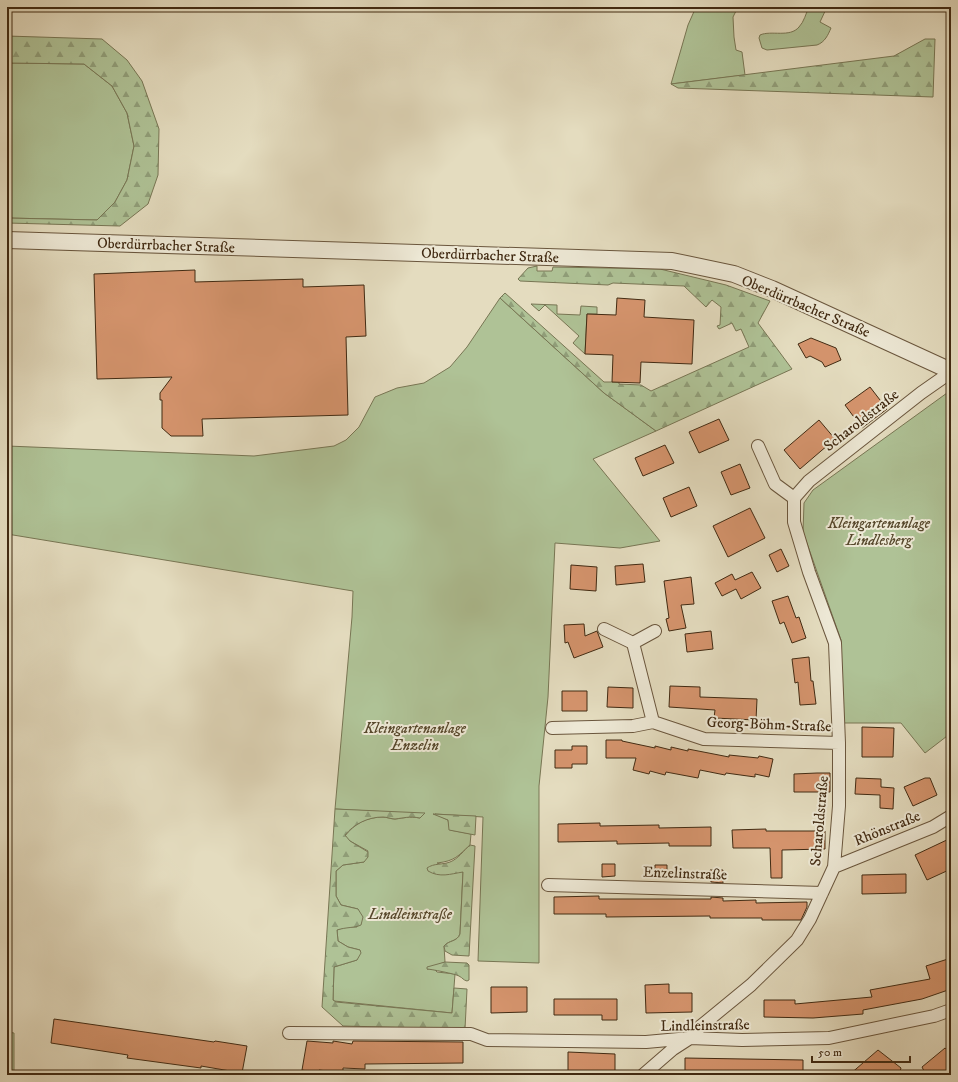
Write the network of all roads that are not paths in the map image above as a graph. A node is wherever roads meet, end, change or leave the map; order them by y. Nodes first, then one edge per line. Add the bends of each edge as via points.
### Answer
1 (7, 240) edge
2 (951, 371) edge
3 (758, 446) dead end
4 (794, 498) junction
5 (604, 629) dead end
6 (655, 631) dead end
7 (633, 643) junction
8 (653, 722) junction
9 (552, 728) dead end
10 (839, 743) junction
11 (951, 816) edge
12 (834, 868) junction
13 (548, 885) dead end
14 (822, 893) junction
15 (951, 1010) edge
16 (289, 1033) dead end
17 (690, 1038) junction
18 (643, 1075) edge

1 - 2 street, Oberdürrbacher Straße via 672,261 734,274
2 - 4 street, Scharoldstraße via 809,481
3 - 4 street via 775,484
4 - 10 street, Scharoldstraße via 794,522 835,643
5 - 7 street
6 - 7 street
7 - 8 street
8 - 9 street, Georg-Böhm-Straße via 633,726
8 - 10 street, Georg-Böhm-Straße via 704,739
10 - 12 street, Scharoldstraße via 839,806
11 - 12 street, Rhönstraße via 933,827
12 - 14 street, Scharoldstraße
13 - 14 street, Enzelinstraße
14 - 17 street, Scharoldstraße via 797,940 751,985
15 - 17 street, Lindleinstraße via 934,1016 829,1038
16 - 17 street, Lindleinstraße via 471,1034 487,1040 503,1041 646,1042
17 - 18 street, Scharoldstraße

